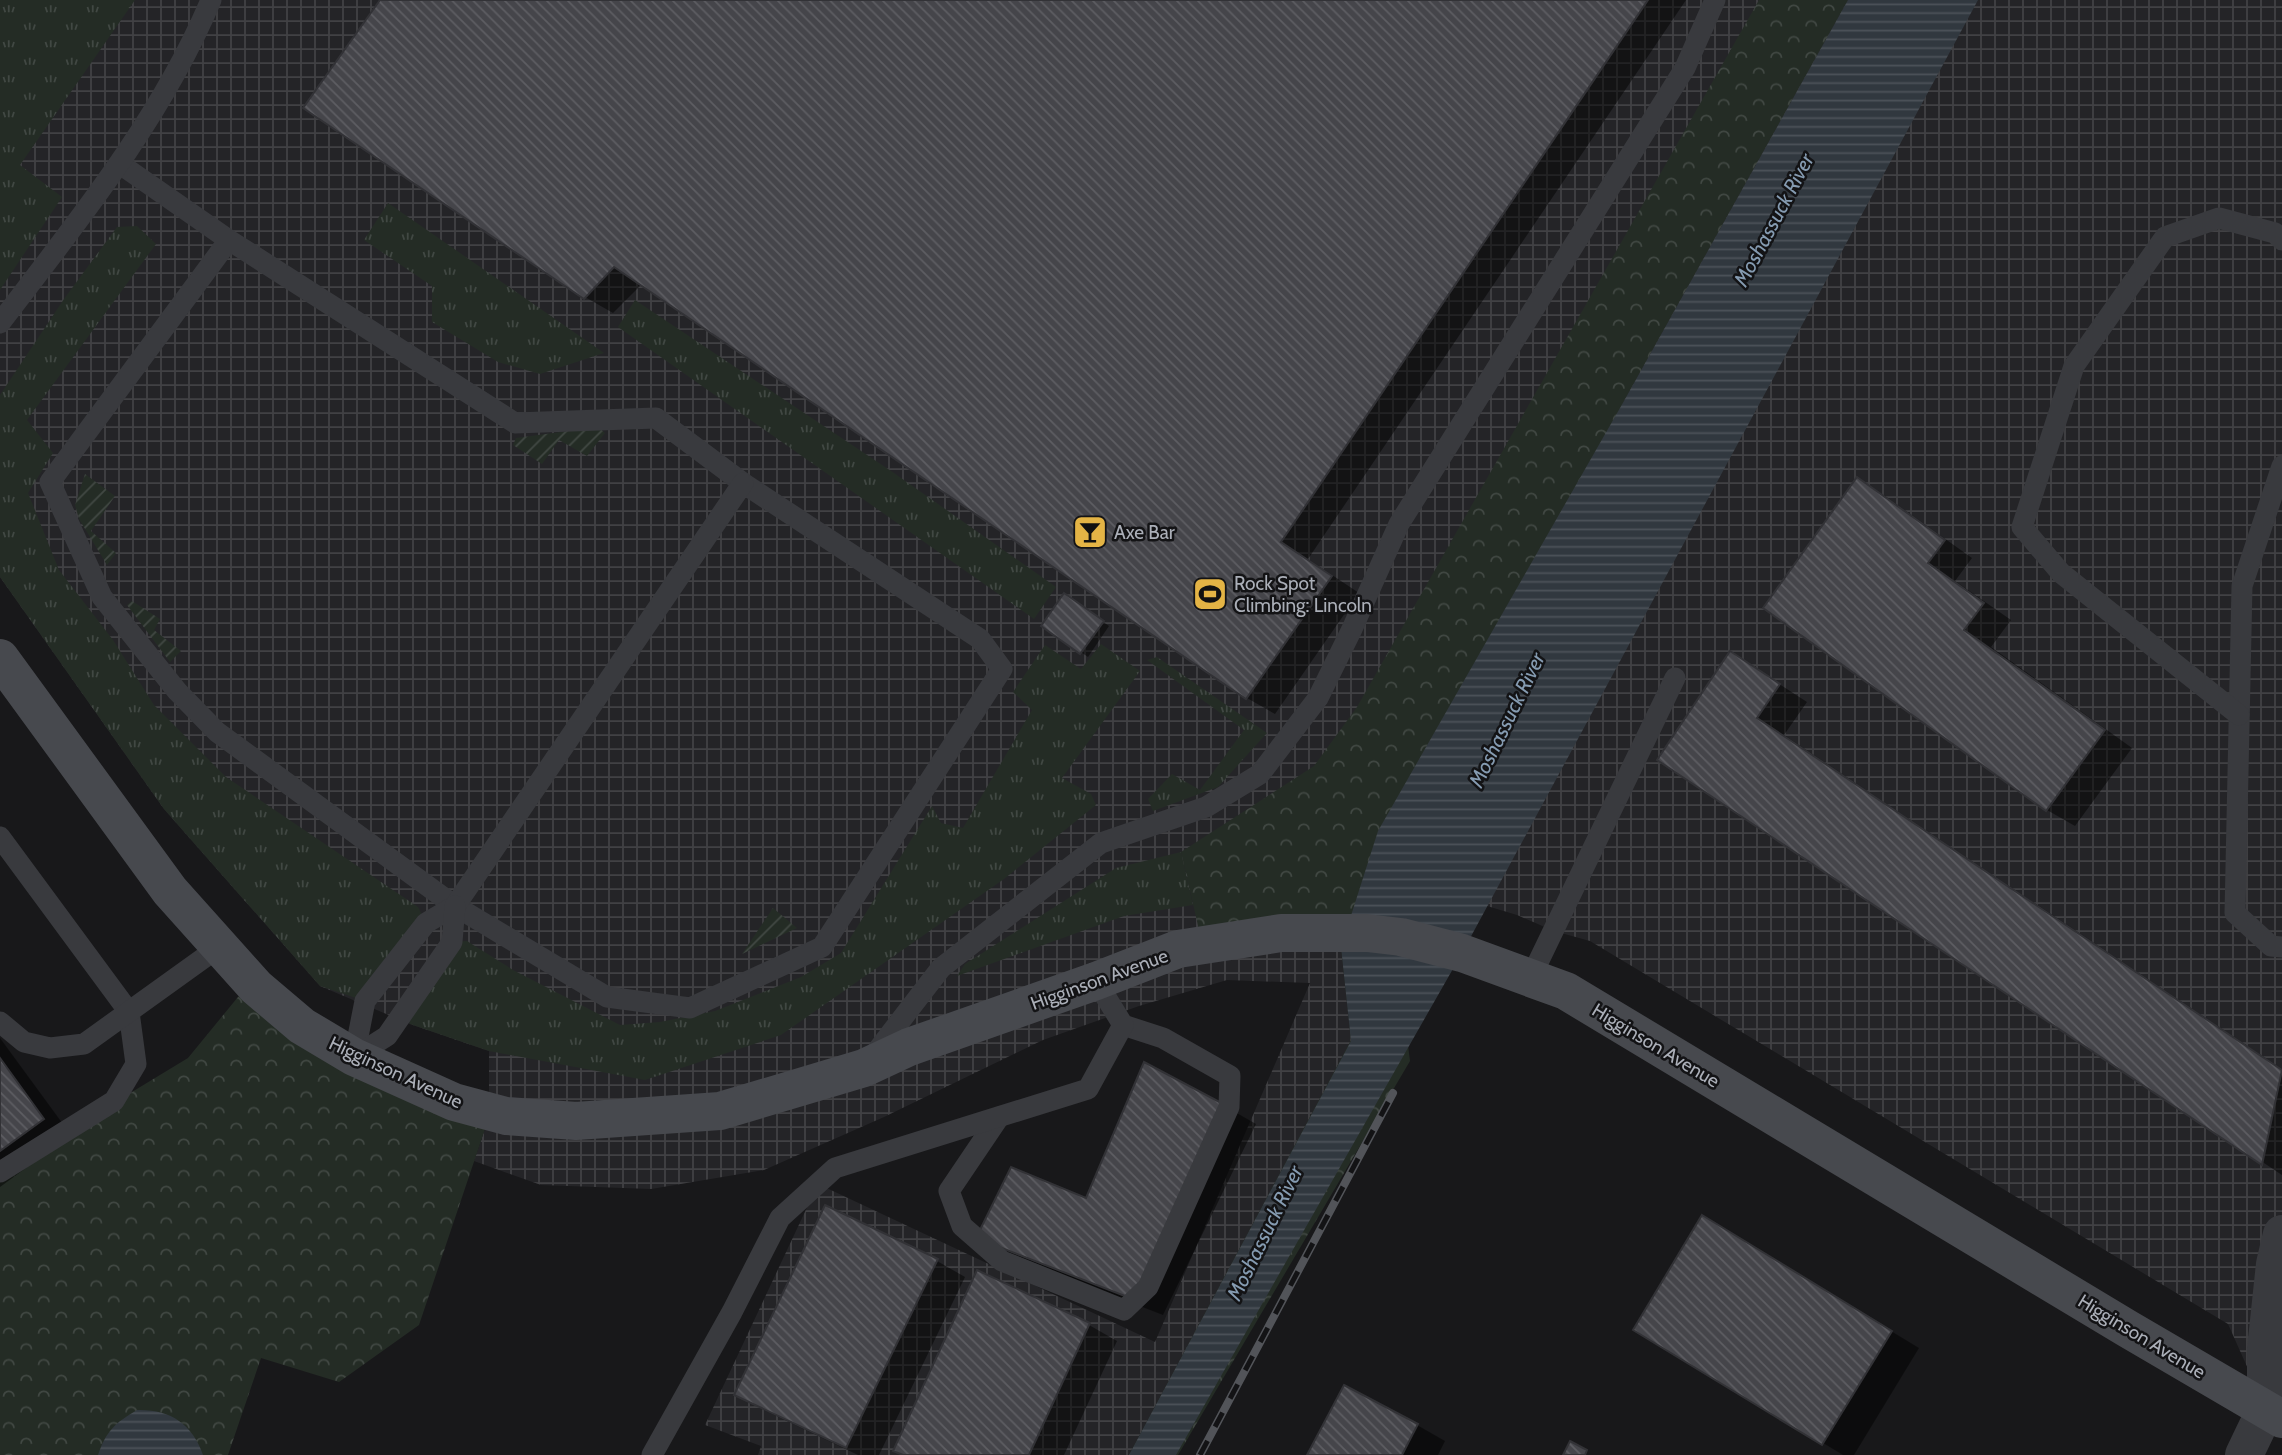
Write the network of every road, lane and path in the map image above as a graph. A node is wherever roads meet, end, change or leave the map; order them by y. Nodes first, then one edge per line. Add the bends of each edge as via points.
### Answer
1 (211, 0) edge
2 (1715, 0) edge
3 (120, 164) junction
4 (229, 240) junction
5 (2282, 240) edge
6 (0, 323) edge
7 (2282, 466) edge
8 (743, 483) junction
9 (0, 659) edge
10 (1675, 678) dead end
11 (2239, 715) junction
12 (0, 837) edge
13 (455, 906) junction
14 (219, 947) junction
15 (2282, 947) edge
16 (1531, 977) junction
17 (1096, 981) junction
18 (129, 1012) junction
19 (0, 1022) edge
20 (1122, 1025) junction
21 (354, 1057) junction
22 (864, 1068) junction
23 (999, 1117) junction
24 (0, 1172) edge
25 (2282, 1234) edge
26 (2274, 1414) edge
27 (652, 1455) edge
28 (2244, 1455) edge

1 - 3 lane via 194,39
2 - 22 lane via 1685,68 1399,524 1318,698 1260,774 1206,807 1101,843 942,968
3 - 4 lane
3 - 6 lane
4 - 8 lane via 515,423 656,418
4 - 13 lane via 50,482 102,597 177,691 217,732
5 - 11 lane via 2275,233 2220,218 2165,237 2074,366 2022,527 2061,573
7 - 11 lane via 2242,586
8 - 13 lane
8 - 13 lane via 980,639 1002,669 822,947 690,1008 607,998
9 - 14 street, Higginson Avenue via 170,891
10 - 16 lane
11 - 15 lane via 2235,913 2271,946
12 - 18 lane
13 - 21 lane via 452,942 387,1036
13 - 21 lane via 426,923 365,1001
14 - 18 lane
14 - 21 street, Higginson Avenue via 302,1026
16 - 17 street, Higginson Avenue via 1401,937 1346,932 1281,933 1191,947
16 - 26 street, Higginson Avenue via 1566,991
17 - 20 lane
17 - 22 street, Higginson Avenue via 909,1047
18 - 19 lane via 84,1044 50,1048 24,1042
18 - 24 lane via 136,1064 114,1101
20 - 23 lane via 1088,1089
20 - 23 lane via 1163,1038 1230,1076 1229,1107 1148,1287 1124,1310 1002,1261 962,1226 949,1191
21 - 22 street, Higginson Avenue via 453,1102 506,1116 576,1122 720,1111
23 - 27 lane via 835,1168 780,1218
25 - 26 street via 2266,1349
26 - 28 street

